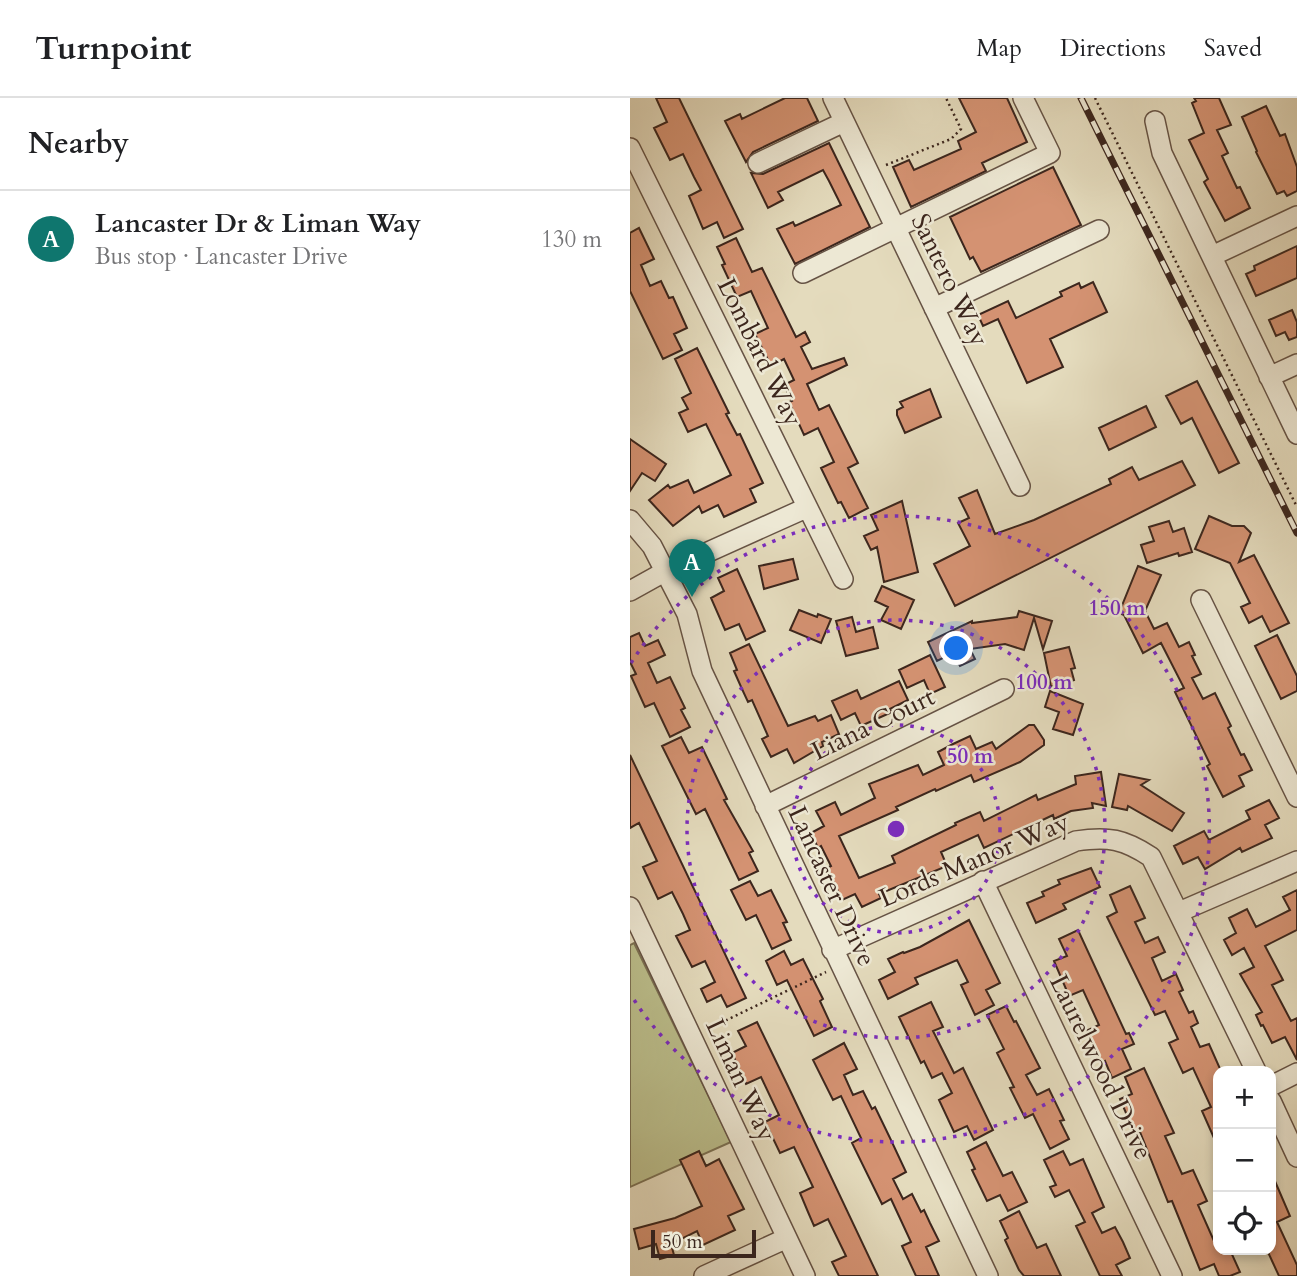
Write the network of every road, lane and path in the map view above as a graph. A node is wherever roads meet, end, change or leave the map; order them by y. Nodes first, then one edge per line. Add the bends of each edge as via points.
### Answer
1 (833, 98) edge
2 (946, 98) edge
3 (1023, 98) edge
4 (1095, 98) edge
5 (1155, 121) dead end
6 (844, 122) junction
7 (630, 148) edge
8 (758, 163) dead end
9 (886, 165) dead end
10 (1297, 216) edge
11 (896, 229) junction
12 (1099, 230) dead end
13 (1212, 256) junction
14 (803, 273) dead end
15 (934, 308) junction
16 (1297, 364) edge
17 (1269, 377) junction
18 (1297, 434) edge
19 (1020, 486) dead end
20 (1297, 507) edge
21 (806, 508) junction
22 (630, 520) edge
23 (666, 571) junction
24 (843, 579) dead end
25 (630, 591) edge
26 (1201, 600) dead end
27 (1004, 689) dead end
28 (1297, 796) edge
29 (765, 806) junction
30 (1297, 860) edge
31 (983, 881) junction
32 (630, 907) edge
33 (1179, 912) junction
34 (832, 950) junction
35 (827, 972) dead end
36 (703, 1032) dead end
37 (1254, 1066) edge
38 (1297, 1073) edge
39 (1276, 1084) edge
40 (1276, 1112) edge
41 (1297, 1157) edge
42 (787, 1238) junction
43 (704, 1276) edge
44 (805, 1276) edge
45 (988, 1276) edge
46 (1172, 1276) edge

1 - 6 street, Santero Way
2 - 9 path via 961,129 951,139
3 - 11 street via 1050,153
4 - 20 path
5 - 13 street via 1162,153
6 - 8 street
6 - 11 street, Santero Way
7 - 21 street, Lombard Way
10 - 13 street
11 - 14 street
11 - 15 street, Santero Way
12 - 15 street
13 - 17 street
15 - 19 street, Santero Way
16 - 17 street
17 - 18 street
21 - 23 street
21 - 24 street, Lombard Way
22 - 23 street, Lancaster Drive
23 - 25 street
23 - 29 street, Lancaster Drive via 687,614 702,671
26 - 28 street
27 - 29 street, Liana Court
29 - 34 street, Lancaster Drive
30 - 33 street
31 - 33 street, Lords Manor Way via 1076,841 1121,841 1151,858
31 - 34 street, Lords Manor Way
31 - 46 street, Laurelwood Drive
32 - 42 street, Liman Way
33 - 37 street, Lords Manor Way
34 - 45 street, Lancaster Drive
35 - 36 path
38 - 39 street
40 - 41 street
42 - 43 street
42 - 44 street, Liman Way

